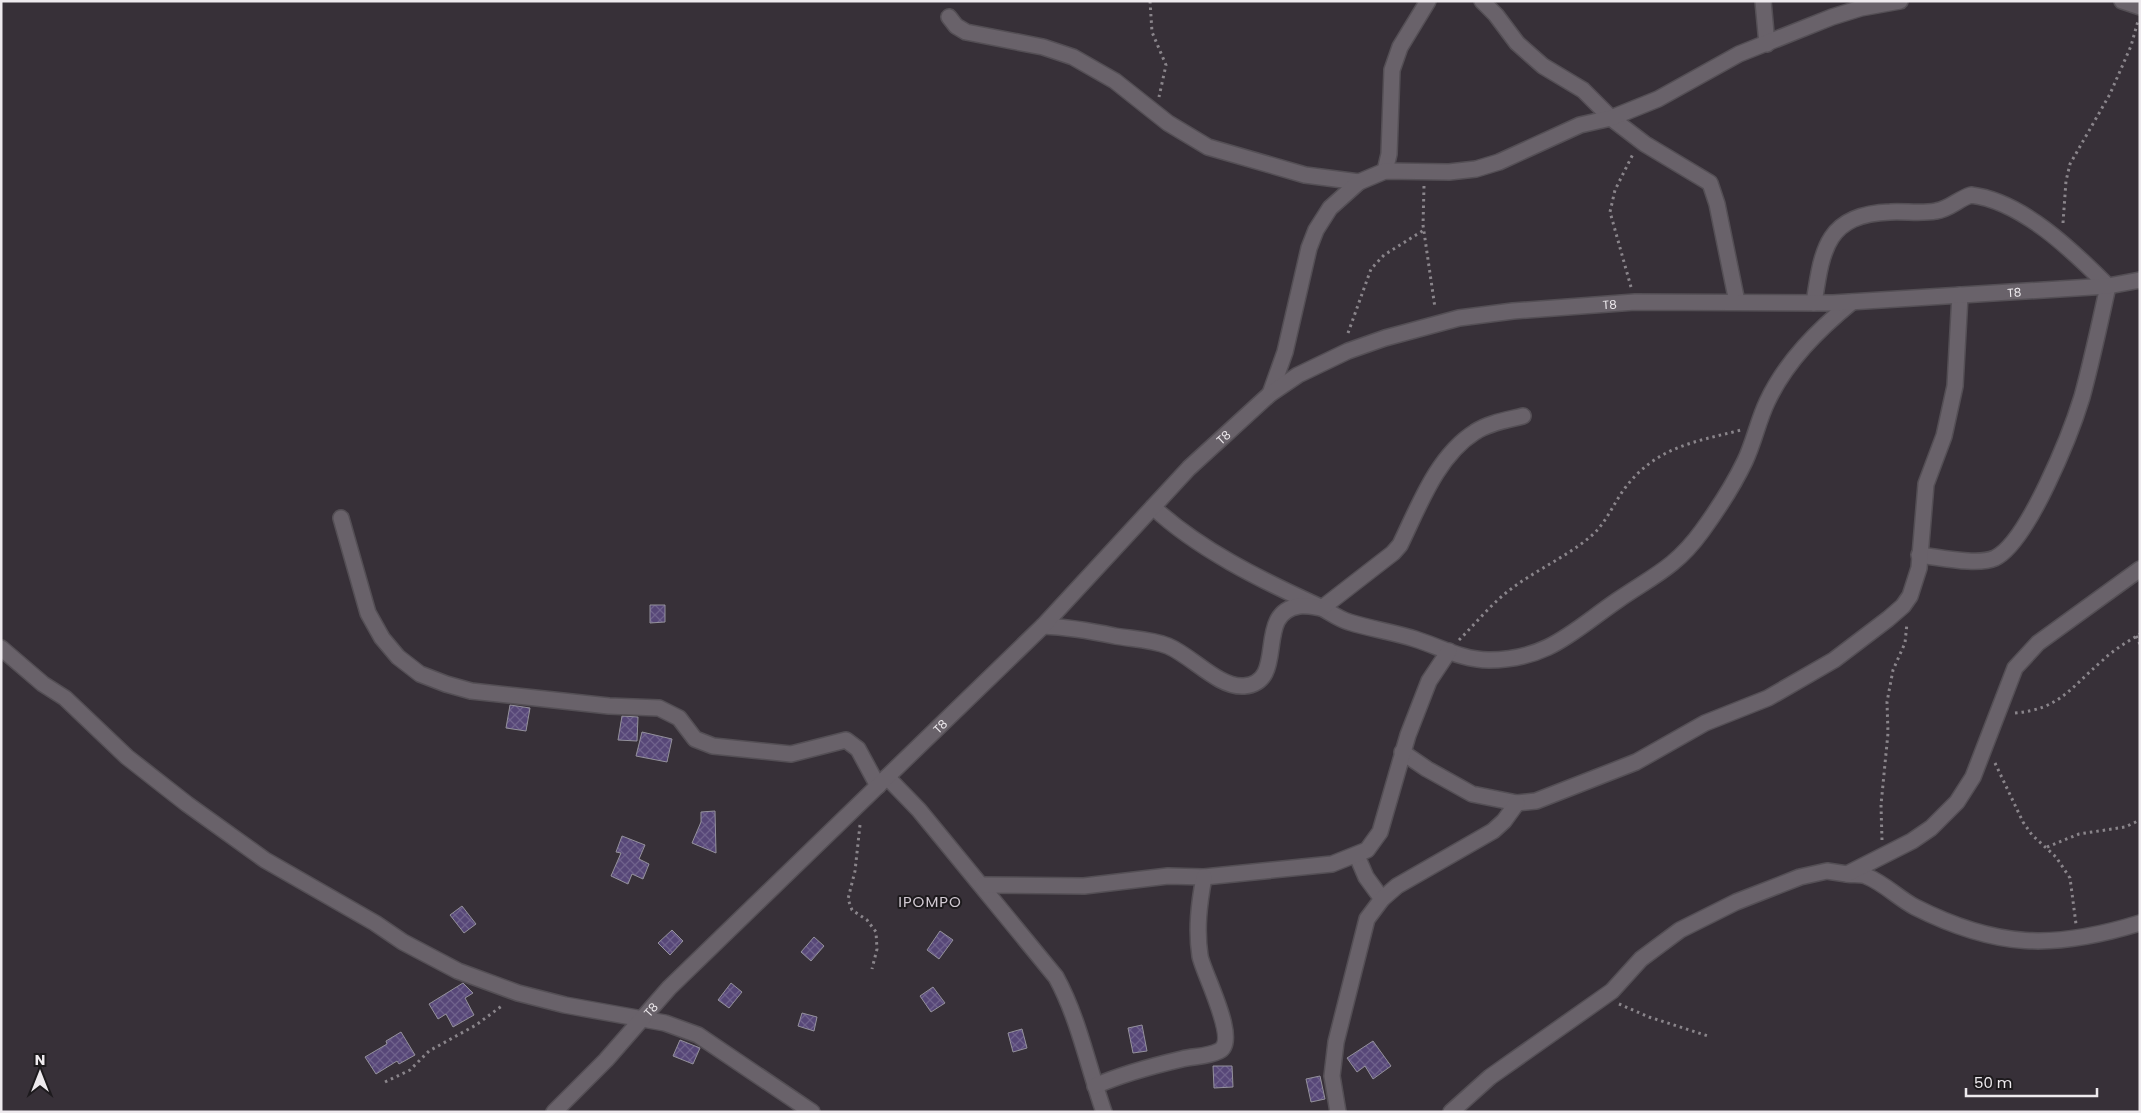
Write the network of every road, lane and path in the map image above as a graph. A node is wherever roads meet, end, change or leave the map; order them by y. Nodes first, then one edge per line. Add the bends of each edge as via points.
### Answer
1 (1150, 1) edge
2 (1428, 1) edge
3 (1482, 1) edge
4 (1763, 1) edge
5 (1900, 1) edge
6 (2122, 1) edge
7 (2140, 8) edge
8 (2140, 16) edge
9 (949, 17) dead end
10 (1767, 44) junction
11 (1154, 112) junction
12 (1611, 118) junction
13 (1640, 140) junction
14 (1385, 171) junction
15 (1424, 171) junction
16 (1359, 182) junction
17 (1424, 230) junction
18 (2060, 241) junction
19 (2140, 280) edge
20 (2108, 286) junction
21 (1960, 296) junction
22 (1635, 302) junction
23 (1737, 302) junction
24 (1852, 302) junction
25 (1814, 303) junction
26 (1437, 324) junction
27 (1342, 353) junction
28 (1270, 394) junction
29 (1523, 416) dead end
30 (1762, 417) junction
31 (1153, 507) junction
32 (341, 518) dead end
33 (1919, 555) junction
34 (2140, 569) edge
35 (1907, 601) junction
36 (1322, 608) junction
37 (1044, 626) junction
38 (2140, 634) edge
39 (2136, 636) junction
40 (2140, 644) edge
41 (1, 648) edge
42 (1449, 651) junction
43 (1999, 710) junction
44 (1402, 752) junction
45 (1984, 752) junction
46 (883, 782) junction
47 (1517, 803) junction
48 (859, 804) junction
49 (2140, 820) edge
50 (2047, 847) junction
51 (1357, 856) junction
52 (1882, 856) junction
53 (1847, 874) junction
54 (1204, 877) junction
55 (982, 885) junction
56 (1382, 899) junction
57 (2140, 923) edge
58 (2077, 939) junction
59 (872, 969) dead end
60 (518, 993) junction
61 (1605, 996) junction
62 (641, 1020) junction
63 (1708, 1036) dead end
64 (385, 1082) dead end
65 (1095, 1086) junction
66 (554, 1112) edge
67 (812, 1112) edge
68 (1104, 1112) edge
69 (1338, 1112) edge
70 (1451, 1112) edge

1 - 11 path via 1152,32 1166,65 1164,83
2 - 14 street via 1400,47 1392,70
3 - 12 street via 1530,56 1583,90
4 - 10 street
5 - 10 street via 1832,17
6 - 7 street
8 - 18 path via 2110,94 2070,164
9 - 11 street via 966,32 1043,47 1073,57 1115,81
10 - 12 street via 1739,54 1658,99
11 - 16 street via 1208,147 1304,175
12 - 13 street
12 - 15 street via 1580,125 1526,151 1476,169
13 - 22 path via 1615,190 1610,212
13 - 23 street via 1710,183
14 - 15 street
14 - 16 street
15 - 17 path
16 - 28 street via 1330,208 1316,230 1285,352
17 - 26 path
17 - 27 path via 1384,256 1371,269
18 - 20 street
18 - 25 street via 2001,202 1971,195 1933,212 1890,212 1854,217 1833,235 1824,250
19 - 20 street, T8
20 - 21 street, T8
20 - 33 street via 2081,399 2043,492 2016,540 1994,559 1964,560
21 - 24 street, T8
21 - 33 street via 1955,386 1944,436 1926,484
22 - 23 street, T8
22 - 26 street, T8 via 1512,311
23 - 25 street, T8
24 - 25 street, T8
24 - 30 street via 1821,327 1807,344 1772,393
26 - 27 street, T8
27 - 28 street, T8 via 1298,375
28 - 31 street, T8 via 1189,468
29 - 36 street via 1475,432 1457,448 1430,486 1400,545
30 - 42 path via 1744,429 1677,447 1640,468 1612,512 1591,536 1510,589
30 - 42 street via 1730,488 1700,533 1670,567 1557,644 1538,652 1491,660
31 - 36 street via 1175,528 1202,545
31 - 37 street, T8
32 - 46 street via 368,613 382,638 398,657 420,674 471,690 609,706 659,708 679,718 695,739 713,746 791,754 846,740
33 - 35 street via 1919,568
34 - 43 street via 2024,656 2015,668
35 - 47 street via 1852,647 1768,698 1705,723 1636,762 1536,801
35 - 52 path via 1905,643 1893,670 1887,702 1888,734 1881,804
36 - 37 street via 1299,606 1280,617 1273,626 1268,670 1261,679 1244,686 1222,682 1181,652 1165,645 1090,630
36 - 42 street via 1347,622
37 - 46 street, T8
38 - 39 path
39 - 40 path
39 - 43 path via 2102,660 2051,705 2025,712
41 - 60 street via 65,698 146,773 265,860 441,963 475,979
42 - 44 street via 1429,681
43 - 45 street
44 - 47 street via 1472,794
44 - 51 street via 1380,832 1373,844
45 - 50 path via 1994,762 2023,822 2032,835
45 - 52 street via 1965,790 1944,816 1912,841
46 - 48 street, T8
46 - 55 street via 919,810
47 - 56 street via 1493,831 1421,871
48 - 59 path via 858,854 848,898 852,910 867,920 876,932 877,949
48 - 62 street, T8 via 669,988
49 - 50 path via 2125,827 2079,834
50 - 58 path via 2070,878
51 - 54 street via 1332,864
51 - 56 street via 1366,877
52 - 53 street
53 - 58 street via 1865,875 1912,906 1967,930 2013,941 2040,943
53 - 61 street via 1827,871 1800,877 1713,912 1658,944
54 - 55 street via 1168,876 1084,886
54 - 65 street via 1197,916 1200,958 1226,1032 1225,1044 1221,1050 1210,1054 1148,1068
55 - 65 street via 1056,977 1082,1037
56 - 69 street via 1368,918 1336,1042 1332,1076
57 - 58 street
60 - 62 street
60 - 64 path via 476,1025 429,1050 410,1070
61 - 63 path via 1641,1014
61 - 70 street via 1490,1077
62 - 66 street, T8
62 - 67 street via 665,1023 698,1035
65 - 68 street

